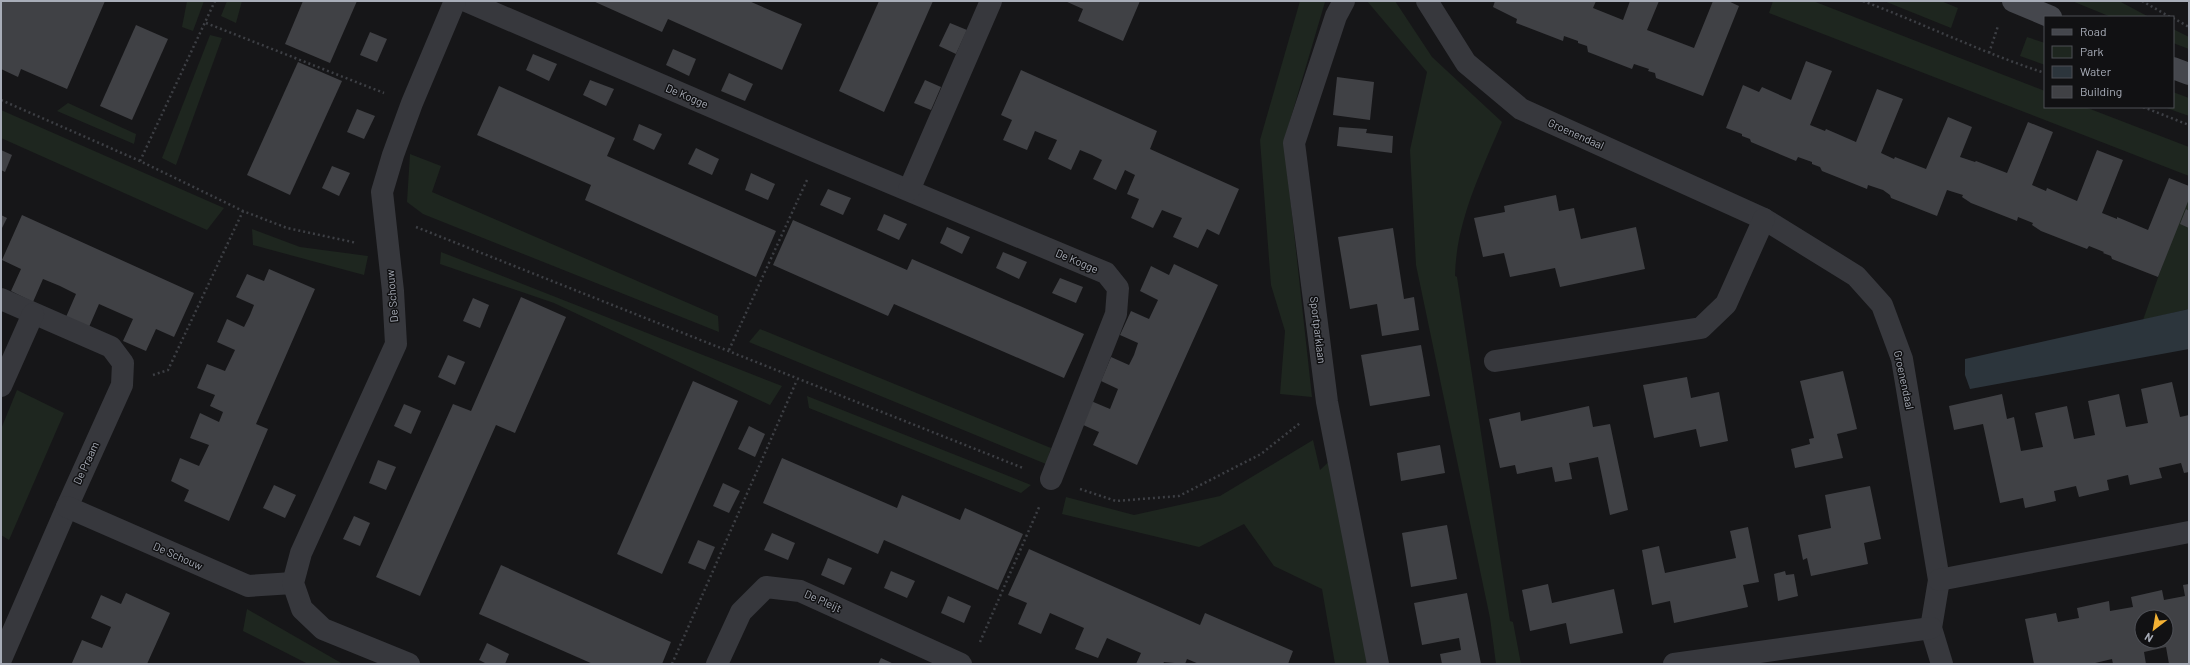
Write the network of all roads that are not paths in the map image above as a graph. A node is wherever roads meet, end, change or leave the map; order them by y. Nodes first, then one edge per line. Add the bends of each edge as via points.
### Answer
1 (455, 1) edge
2 (466, 1) edge
3 (991, 1) edge
4 (1344, 1) edge
5 (1427, 1) edge
6 (2013, 1) edge
7 (2049, 16) edge
8 (2174, 68) edge
9 (2189, 74) edge
10 (909, 190) junction
11 (1764, 219) junction
12 (1, 299) edge
13 (33, 314) junction
14 (1495, 361) dead end
15 (1, 386) edge
16 (1051, 479) road end
17 (66, 507) junction
18 (2189, 532) edge
19 (1939, 580) junction
20 (293, 583) junction
21 (1931, 628) junction
22 (1, 659) edge
23 (409, 664) edge
24 (717, 664) edge
25 (961, 664) edge
26 (1378, 664) edge
27 (1674, 664) edge
28 (1942, 664) edge

1 - 20 street, De Schouw via 412,104 382,192 396,344 301,553
2 - 10 street, De Kogge
3 - 10 street
4 - 26 street, Sportparklaan via 1336,16 1294,143 1327,402
5 - 11 street, Groenendaal via 1466,63 1521,108
6 - 7 street
8 - 9 street
10 - 16 street, De Kogge via 1106,273 1118,288 1116,314
11 - 14 street via 1726,304 1701,328
11 - 19 street, Groenendaal via 1856,276 1882,305 1902,359
12 - 13 street, De Praam
13 - 15 street
13 - 17 street, De Praam via 111,347 123,363 122,385
17 - 20 street, De Schouw via 248,586
17 - 22 street, De Praam
18 - 19 street
19 - 21 street, Groenendaal
20 - 23 street via 302,609 323,629
21 - 27 street
21 - 28 street, Groenendaal
24 - 25 street, De Pleijt via 741,612 766,587 800,591

